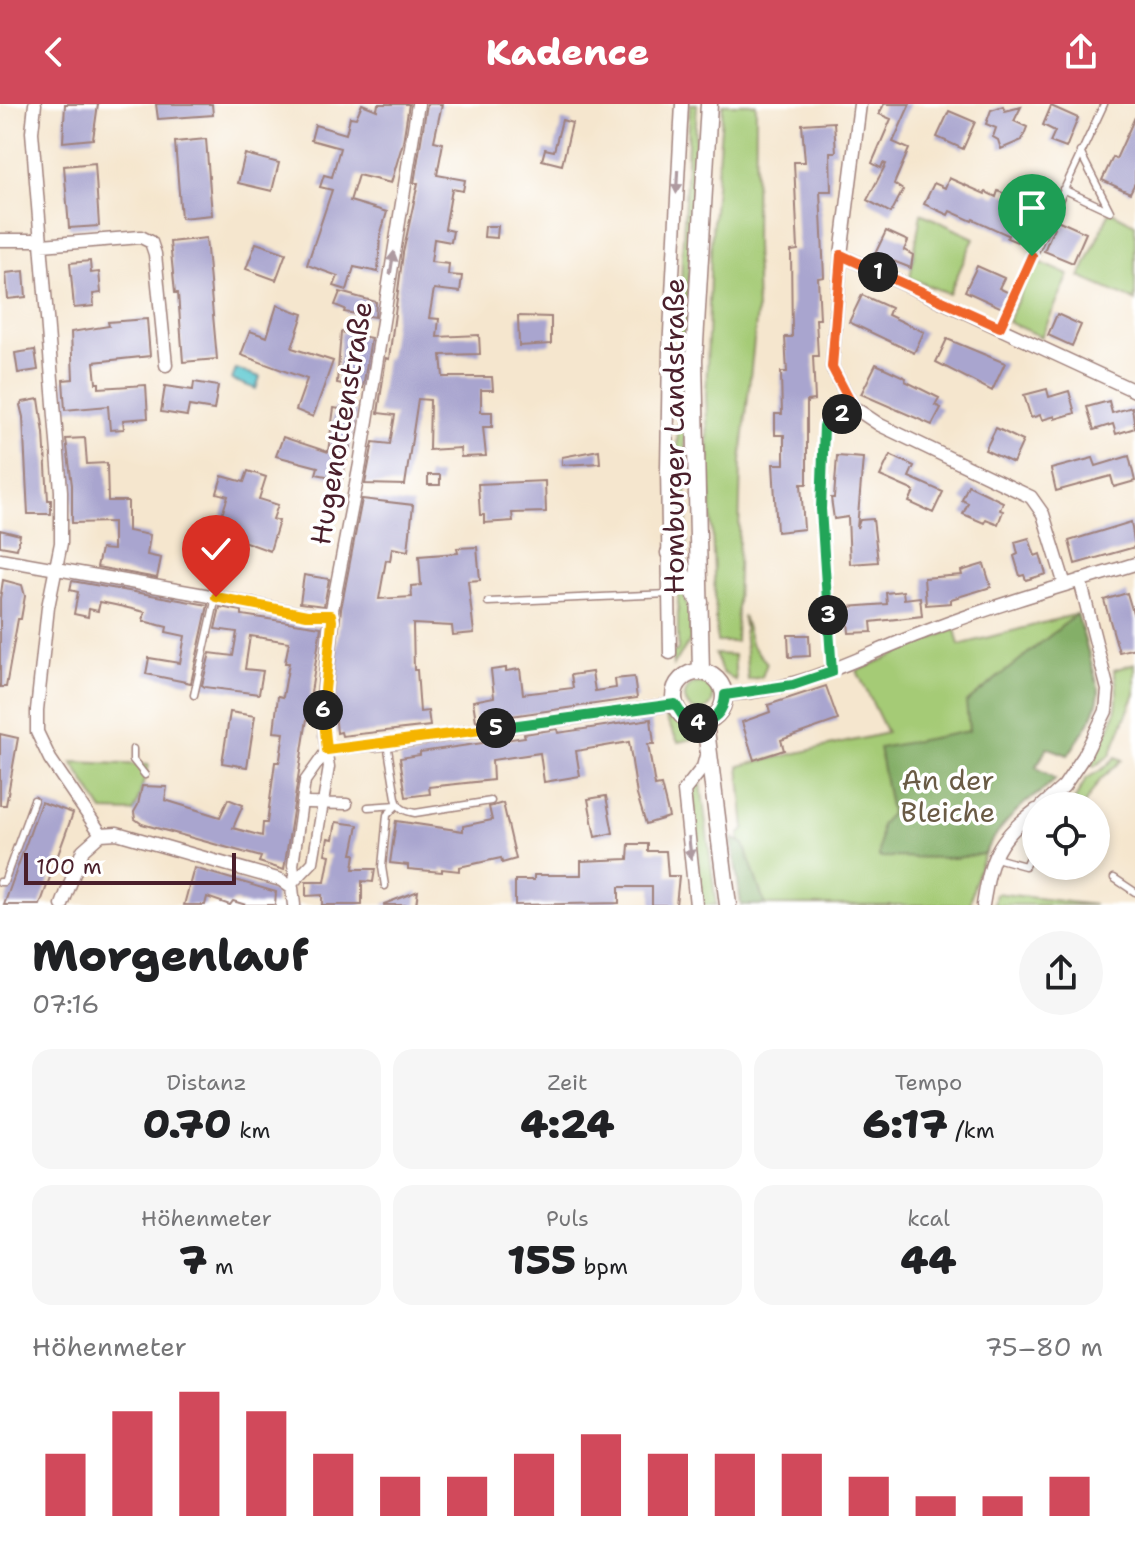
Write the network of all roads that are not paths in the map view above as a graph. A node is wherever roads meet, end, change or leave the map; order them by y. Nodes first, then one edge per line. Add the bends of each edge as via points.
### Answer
1 (35, 104) edge
2 (418, 104) edge
3 (682, 104) edge
4 (709, 104) edge
5 (860, 104) edge
6 (1104, 104) edge
7 (1080, 152) junction
8 (1063, 189) junction
9 (0, 240) edge
10 (42, 242) junction
11 (841, 255) junction
12 (1000, 327) junction
13 (166, 365) dead end
14 (1135, 391) edge
15 (853, 407) junction
16 (669, 553) junction
17 (0, 559) edge
18 (1135, 564) edge
19 (57, 568) junction
20 (1080, 580) junction
21 (1065, 585) junction
22 (669, 594) junction
23 (216, 597) junction
24 (488, 602) dead end
25 (700, 603) junction
26 (331, 615) junction
27 (670, 653) dead end
28 (701, 672) junction
29 (832, 672) junction
30 (194, 695) dead end
31 (725, 695) junction
32 (323, 698) joint
33 (675, 704) junction
34 (705, 722) junction
35 (709, 743) junction
36 (381, 744) junction
37 (133, 749) dead end
38 (327, 750) junction
39 (145, 775) dead end
40 (1057, 792) edge
41 (34, 800) dead end
42 (491, 801) dead end
43 (308, 803) dead end
44 (323, 804) junction
45 (347, 804) dead end
46 (397, 805) junction
47 (368, 807) dead end
48 (1022, 822) edge
49 (298, 828) junction
50 (318, 831) junction
51 (101, 834) junction
52 (300, 851) dead end
53 (314, 853) junction
54 (993, 857) junction
55 (1022, 865) edge
56 (1114, 878) dead end
57 (0, 882) edge
58 (293, 883) junction
59 (385, 886) dead end
60 (1135, 892) edge
61 (62, 905) edge
62 (294, 905) edge
63 (696, 905) edge
64 (728, 905) edge
65 (983, 905) edge

1 - 10 street via 32,132
26 -> 2 street, Hugenottenstraße
3 -> 16 street via 669,351
4 - 25 street, Homburger Landstraße via 694,360
5 - 11 street
6 - 7 lane
7 - 8 lane
7 - 8 lane via 1110,211
8 - 12 lane
9 - 10 street
10 - 13 street via 141,237 151,242
10 - 19 street via 61,491
11 - 12 street
11 - 15 street via 832,367
12 - 14 street
15 - 21 street via 1031,497 1043,514
15 - 29 lane via 824,426 821,509
16 - 22 street
16 - 25 street
17 - 19 street
18 - 20 street
19 - 23 street
19 - 51 street via 44,636 37,732
20 - 21 street
20 - 40 street via 1108,690 1106,711 1084,756
21 - 29 street via 926,631
22 - 24 lane
22 - 27 street
23 - 26 street
23 - 30 lane
25 - 28 street, Homburger Landstraße
26 - 32 street, Hugenottenstraße
28 - 31 street via 715,677
28 - 33 street via 681,679
29 - 31 street via 793,685
31 - 34 street via 722,709
32 - 38 street, Hugenottenstraße
33 - 34 street via 684,718
33 - 36 street
34 - 35 street
35 -> 63 street via 703,767 684,791
35 - 64 street
36 - 38 street
36 - 46 lane
37 - 39 lane via 133,760
38 - 44 street, Hugenottenstraße
38 - 49 street via 305,781
41 - 57 lane
42 - 46 lane via 415,813
43 - 44 street
44 - 45 street
44 - 50 street, Hugenottenstraße
46 - 47 lane
46 - 59 lane via 387,815
48 - 54 street
49 - 50 street
49 - 58 street
50 - 53 street, Hugenottenstraße
51 - 58 street via 117,833
51 - 61 street via 83,850
52 - 53 street
53 - 58 street via 313,862
54 - 55 lane
54 - 65 street
56 - 60 lane
58 - 62 street

